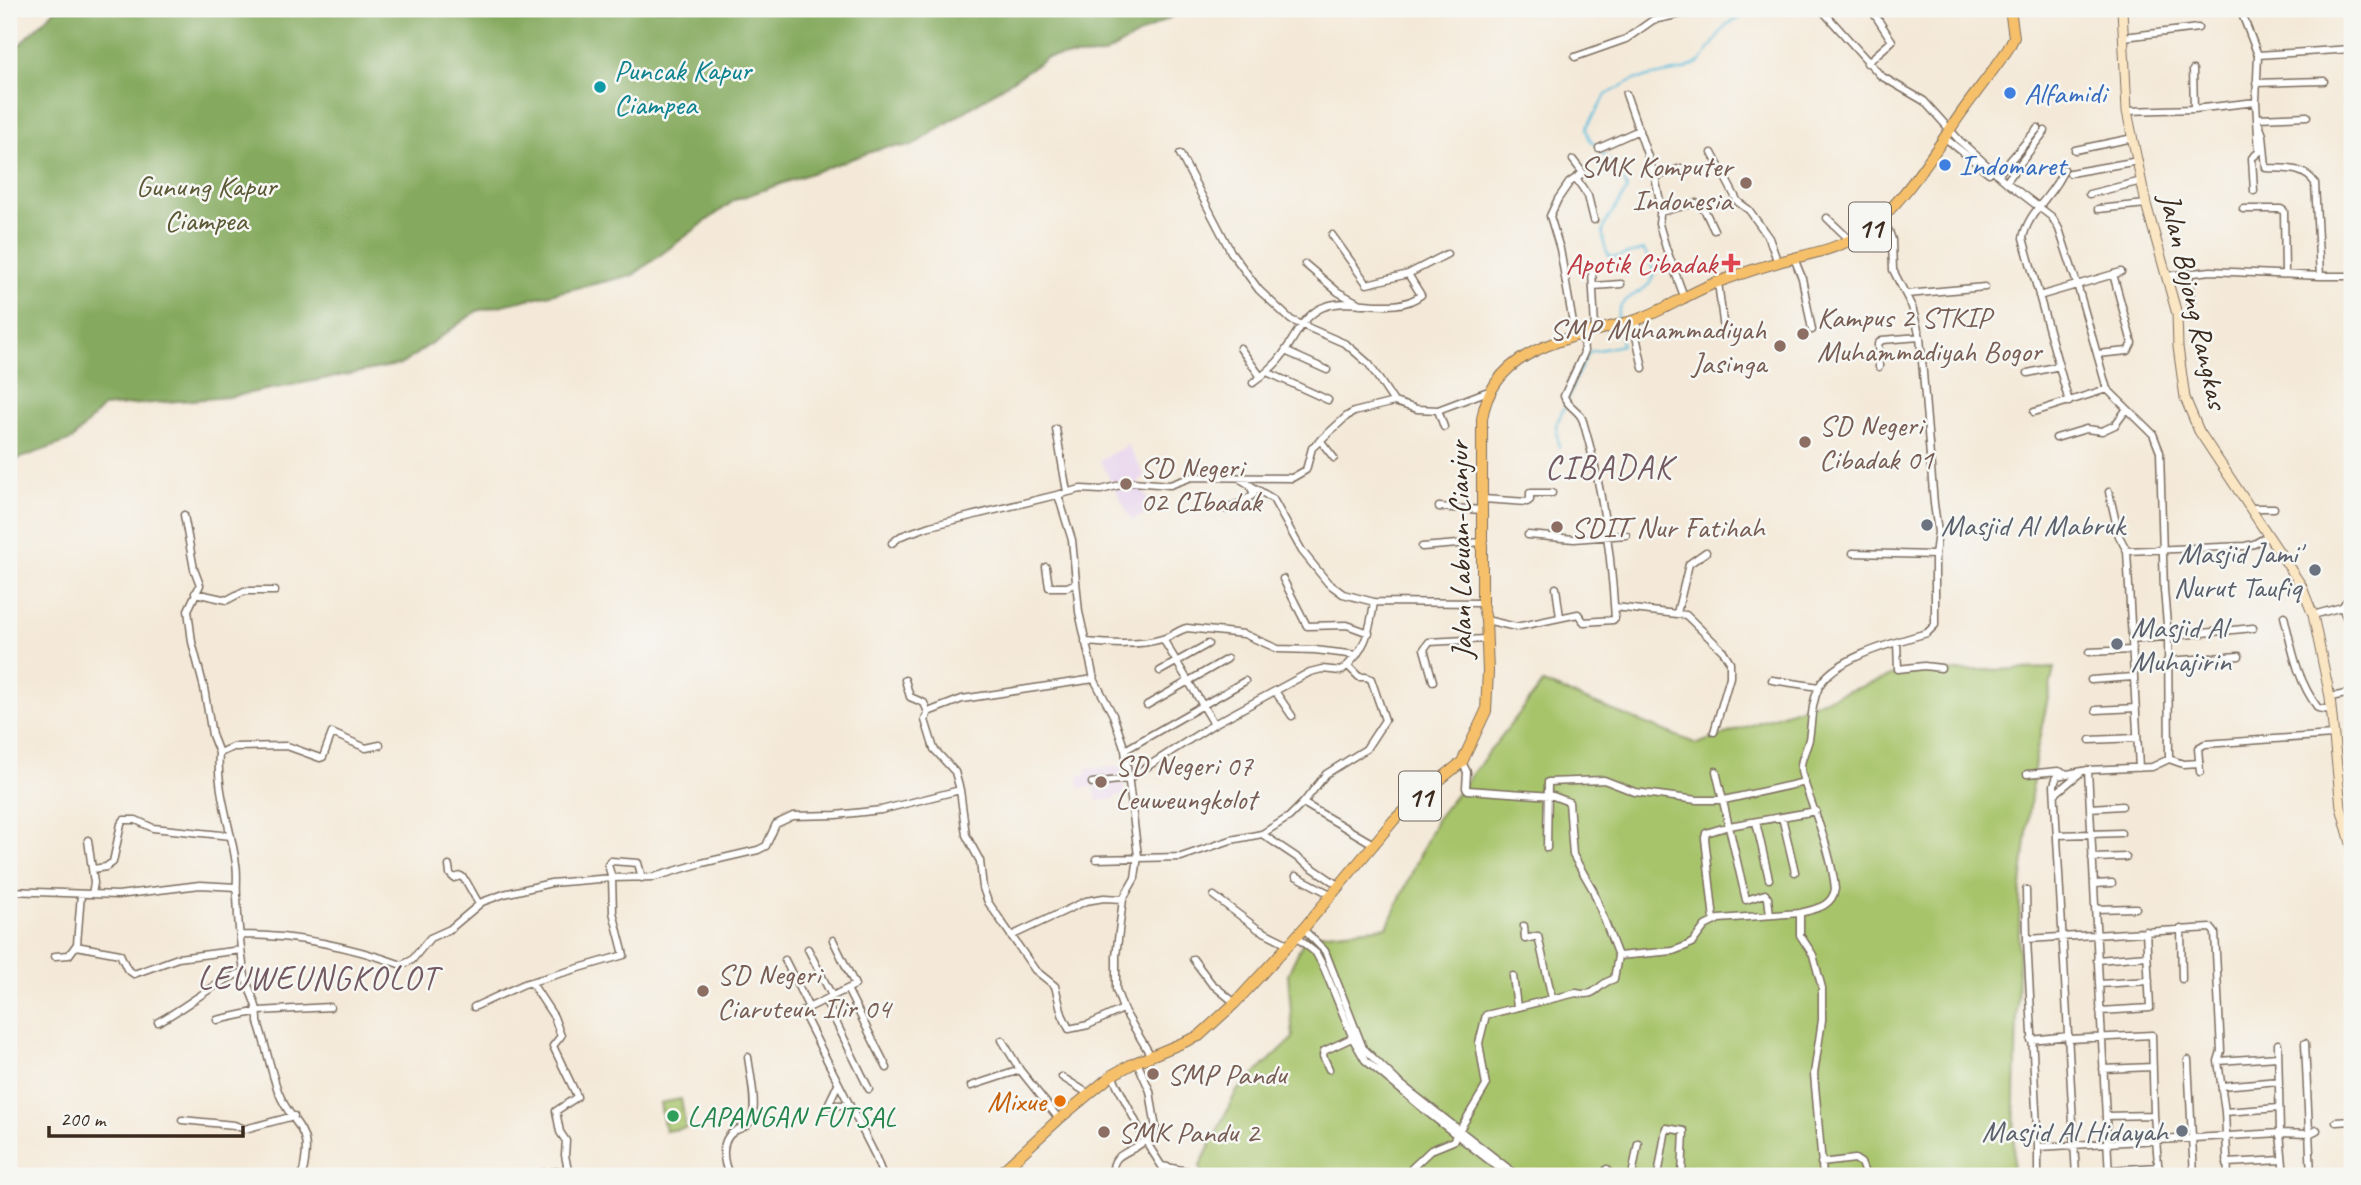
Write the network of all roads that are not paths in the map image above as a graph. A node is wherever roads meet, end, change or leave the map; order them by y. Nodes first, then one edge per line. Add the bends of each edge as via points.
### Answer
1 (1694, 9) edge
2 (1821, 9) edge
3 (1871, 9) edge
4 (2010, 9) edge
5 (2122, 9) edge
6 (2239, 9) edge
7 (2199, 28) dead end
8 (2124, 37) junction
9 (2352, 49) edge
10 (2258, 55) junction
11 (1575, 57) dead end
12 (1867, 63) junction
13 (2193, 69) dead end
14 (2324, 81) dead end
15 (2256, 83) junction
16 (1626, 94) dead end
17 (2256, 102) junction
18 (2194, 109) junction
19 (2127, 111) junction
20 (2307, 116) dead end
21 (2257, 120) junction
22 (1639, 130) junction
23 (1947, 134) junction
24 (2133, 138) junction
25 (1599, 148) dead end
26 (2075, 150) dead end
27 (1712, 153) dead end
28 (1180, 154) dead end
29 (1573, 160) dead end
30 (2138, 161) junction
31 (1681, 168) dead end
32 (1995, 172) junction
33 (1576, 177) junction
34 (1655, 177) junction
35 (2142, 181) junction
36 (2006, 182) junction
37 (2254, 191) dead end
38 (2090, 194) dead end
39 (2146, 204) junction
40 (2039, 205) junction
41 (2098, 209) dead end
42 (2243, 209) dead end
43 (1660, 212) junction
44 (1827, 218) dead end
45 (1881, 218) junction
46 (1594, 219) dead end
47 (1714, 230) dead end
48 (1332, 235) dead end
49 (1850, 240) junction
50 (1447, 254) dead end
51 (1794, 258) junction
52 (1778, 263) junction
53 (1305, 264) dead end
54 (1592, 271) dead end
55 (2121, 272) dead end
56 (2285, 273) junction
57 (1408, 274) junction
58 (2113, 274) junction
59 (2189, 274) junction
60 (2166, 276) junction
61 (2320, 276) junction
62 (2352, 276) edge
63 (1718, 282) junction
64 (1621, 284) dead end
65 (2077, 284) junction
66 (1594, 286) junction
67 (1985, 287) dead end
68 (1338, 292) junction
69 (1906, 294) junction
70 (2039, 296) junction
71 (1685, 299) junction
72 (1362, 305) junction
73 (1324, 307) junction
74 (2192, 318) dead end
75 (1638, 319) junction
76 (1301, 326) junction
77 (1595, 329) junction
78 (1724, 330) dead end
79 (1812, 330) dead end
80 (1579, 334) junction
81 (1920, 337) junction
82 (1240, 348) dead end
83 (1285, 351) junction
84 (2097, 354) junction
85 (2059, 366) junction
86 (1879, 367) dead end
87 (1643, 368) dead end
88 (1327, 370) dead end
89 (2028, 373) dead end
90 (1264, 374) junction
91 (1253, 383) dead end
92 (2107, 389) junction
93 (1491, 390) junction
94 (1328, 400) dead end
95 (1394, 402) junction
96 (2069, 402) junction
97 (1438, 410) junction
98 (2126, 410) junction
99 (2035, 412) dead end
100 (1444, 427) dead end
101 (1056, 429) dead end
102 (2056, 438) dead end
103 (1320, 440) junction
104 (1334, 458) dead end
105 (1238, 477) junction
106 (1250, 487) junction
107 (1067, 492) junction
108 (2109, 492) dead end
109 (1552, 493) dead end
110 (1058, 495) junction
111 (1482, 505) junction
112 (1439, 507) dead end
113 (2274, 508) dead end
114 (1226, 509) dead end
115 (2250, 509) junction
116 (184, 515) dead end
117 (1528, 535) dead end
118 (1606, 536) junction
119 (1626, 536) dead end
120 (2268, 536) junction
121 (1482, 542) junction
122 (892, 543) dead end
123 (1422, 547) dead end
124 (2127, 551) junction
125 (2163, 551) junction
126 (1706, 552) dead end
127 (1853, 553) dead end
128 (1935, 555) junction
129 (1046, 567) dead end
130 (1283, 579) dead end
131 (1076, 583) junction
132 (1556, 588) dead end
133 (275, 591) dead end
134 (195, 593) junction
135 (2352, 594) edge
136 (1374, 603) junction
137 (1482, 603) junction
138 (1615, 607) junction
139 (2342, 607) junction
140 (1677, 613) junction
141 (2314, 615) junction
142 (2284, 616) dead end
143 (1560, 617) junction
144 (1486, 620) junction
145 (2253, 628) dead end
146 (2352, 631) edge
147 (1369, 633) junction
148 (2168, 636) junction
149 (1163, 639) junction
150 (1485, 639) junction
151 (2132, 640) junction
152 (1085, 642) junction
153 (1897, 642) junction
154 (1208, 644) dead end
155 (2131, 650) junction
156 (2089, 652) dead end
157 (1357, 655) junction
158 (2239, 656) dead end
159 (1227, 659) dead end
160 (1176, 661) junction
161 (2167, 662) junction
162 (1348, 666) junction
163 (1941, 668) dead end
164 (1160, 671) dead end
165 (2133, 677) junction
166 (1094, 679) junction
167 (905, 680) dead end
168 (1772, 680) dead end
169 (2091, 680) dead end
170 (1245, 681) dead end
171 (1433, 681) dead end
172 (1189, 682) junction
173 (1819, 687) junction
174 (1275, 691) junction
175 (2352, 693) edge
176 (2330, 697) junction
177 (1147, 705) dead end
178 (1203, 706) junction
179 (2136, 708) junction
180 (2096, 710) dead end
181 (2330, 710) junction
182 (928, 712) junction
183 (1292, 716) dead end
184 (1214, 724) junction
185 (1714, 732) dead end
186 (2333, 735) junction
187 (2137, 738) junction
188 (2090, 740) dead end
189 (380, 745) dead end
190 (1125, 750) junction
191 (219, 753) junction
192 (2169, 759) junction
193 (1462, 762) junction
194 (2200, 762) junction
195 (2139, 768) junction
196 (1716, 771) dead end
197 (2085, 771) junction
198 (2200, 772) dead end
199 (2027, 774) dead end
200 (2066, 774) junction
201 (1128, 779) junction
202 (1805, 782) junction
203 (1092, 783) dead end
204 (960, 790) junction
205 (2055, 794) junction
206 (1547, 795) junction
207 (1724, 800) junction
208 (1303, 803) junction
209 (2122, 806) dead end
210 (2090, 808) junction
211 (1816, 811) junction
212 (1782, 817) junction
213 (1756, 822) junction
214 (1729, 827) junction
215 (2091, 833) junction
216 (2121, 833) dead end
217 (1262, 834) junction
218 (2058, 835) junction
219 (231, 836) junction
220 (88, 840) dead end
221 (1375, 845) junction
222 (2352, 847) edge
223 (1547, 848) dead end
224 (1138, 856) junction
225 (2126, 857) dead end
226 (2092, 858) junction
227 (1096, 859) dead end
228 (449, 866) dead end
229 (93, 869) junction
230 (1795, 872) dead end
231 (1296, 876) dead end
232 (612, 878) junction
233 (642, 878) junction
234 (1769, 879) dead end
235 (2112, 883) dead end
236 (2095, 884) junction
237 (236, 887) junction
238 (1341, 887) junction
239 (2026, 890) dead end
240 (9, 891) edge
241 (81, 894) junction
242 (92, 894) junction
243 (1214, 896) dead end
244 (1332, 896) junction
245 (1123, 899) junction
246 (479, 904) junction
247 (2136, 908) dead end
248 (2095, 909) junction
249 (1800, 913) junction
250 (1770, 915) junction
251 (1714, 920) junction
252 (1524, 926) dead end
253 (2181, 929) junction
254 (2147, 931) junction
255 (2096, 933) junction
256 (240, 935) junction
257 (1011, 936) junction
258 (2064, 936) junction
259 (1296, 937) junction
260 (2027, 939) junction
261 (833, 940) dead end
262 (76, 946) junction
263 (808, 949) dead end
264 (241, 950) junction
265 (55, 956) dead end
266 (1618, 956) junction
267 (2147, 956) junction
268 (1193, 959) dead end
269 (785, 960) dead end
270 (2097, 960) junction
271 (244, 972) junction
272 (1513, 976) dead end
273 (2182, 979) dead end
274 (2149, 981) junction
275 (531, 982) junction
276 (2099, 984) junction
277 (847, 989) junction
278 (828, 998) junction
279 (1552, 998) junction
280 (1235, 1003) junction
281 (330, 1007) dead end
282 (474, 1007) dead end
283 (1517, 1007) junction
284 (809, 1008) junction
285 (1123, 1009) junction
286 (259, 1011) junction
287 (2100, 1011) junction
288 (217, 1020) dead end
289 (158, 1022) dead end
290 (1355, 1036) junction
291 (2069, 1037) junction
292 (2102, 1037) junction
293 (1002, 1040) dead end
294 (2031, 1040) junction
295 (2305, 1043) dead end
296 (2278, 1044) dead end
297 (1151, 1056) junction
298 (2278, 1057) junction
299 (748, 1058) dead end
300 (2188, 1060) dead end
301 (2218, 1061) junction
302 (1137, 1062) junction
303 (2153, 1067) junction
304 (887, 1068) dead end
305 (1329, 1069) dead end
306 (2103, 1069) junction
307 (1020, 1070) junction
308 (1112, 1075) junction
309 (1062, 1077) dead end
310 (2278, 1081) junction
311 (838, 1084) junction
312 (971, 1086) dead end
313 (2222, 1086) junction
314 (869, 1089) dead end
315 (1089, 1094) junction
316 (849, 1105) junction
317 (2279, 1108) junction
318 (2225, 1112) junction
319 (2154, 1115) junction
320 (294, 1116) junction
321 (2106, 1116) junction
322 (1059, 1119) junction
323 (182, 1120) dead end
324 (2352, 1121) edge
325 (2336, 1122) dead end
326 (2317, 1130) dead end
327 (1458, 1132) junction
328 (2280, 1133) junction
329 (2309, 1134) junction
330 (2226, 1136) junction
331 (2192, 1139) junction
332 (1145, 1140) junction
333 (2156, 1141) junction
334 (1638, 1143) dead end
335 (2107, 1143) junction
336 (2075, 1145) junction
337 (2039, 1147) junction
338 (1498, 1160) junction
339 (2282, 1160) junction
340 (1821, 1163) junction
341 (2227, 1163) junction
342 (1161, 1166) junction
343 (2159, 1167) junction
344 (1500, 1170) junction
345 (569, 1173) edge
346 (2109, 1173) edge
347 (302, 1176) edge
348 (519, 1176) edge
349 (730, 1176) edge
350 (883, 1176) edge
351 (997, 1176) edge
352 (1113, 1176) edge
353 (1168, 1176) edge
354 (1211, 1176) edge
355 (1414, 1176) edge
356 (1509, 1176) edge
357 (1518, 1176) edge
358 (1632, 1176) edge
359 (1658, 1176) edge
360 (1682, 1176) edge
361 (1823, 1176) edge
362 (1866, 1176) edge
363 (2038, 1176) edge
364 (2076, 1176) edge
365 (2159, 1176) edge
366 (2194, 1176) edge
367 (2228, 1176) edge
368 (2284, 1176) edge
369 (2311, 1176) edge

1 - 11 street via 1653,20 1626,39
2 - 12 street
3 - 12 street via 1892,41
4 - 23 highway, Jalan Labuan-Cianjur / 11 via 2014,37 2008,49
5 - 8 main road, Jalan Bojong Rangkas
6 - 10 street
7 - 8 street
8 - 19 main road, Jalan Bojong Rangkas
9 - 10 street
10 - 15 street
12 - 23 street via 1924,101
13 - 18 street
14 - 15 street
15 - 17 street
16 - 22 street
17 - 18 street
17 - 21 street
18 - 19 street
19 - 24 main road, Jalan Bojong Rangkas
20 - 21 street
21 - 37 street
21 - 61 street via 2266,168 2292,168 2315,183
22 - 25 street
22 - 34 street
23 - 32 street via 1989,173
23 - 45 highway, Jalan Labuan-Cianjur / 11
24 - 26 street
24 - 30 main road, Jalan Bojong Rangkas
27 - 52 street via 1738,202 1769,239
28 - 76 street via 1237,261 1259,290
29 - 33 street via 1583,172
30 - 35 main road, Jalan Bojong Rangkas
30 - 40 street via 2067,171
31 - 34 street
32 - 36 street
32 - 36 street via 2041,130
33 - 46 street via 1588,196
33 - 80 street via 1550,216
34 - 43 street
35 - 38 street
35 - 39 main road, Jalan Bojong Rangkas
36 - 40 street
39 - 41 street
39 - 60 main road, Jalan Bojong Rangkas
40 - 65 street via 2056,222
40 - 70 street via 2023,238
42 - 56 street via 2284,211
43 - 47 street via 1696,202
43 - 71 street via 1665,248
44 - 49 street
45 - 49 highway, Jalan Labuan-Cianjur / 11
45 - 69 street via 1892,240 1893,270
48 - 57 street via 1367,284
49 - 51 highway, Jalan Labuan-Cianjur / 11
50 - 57 street
51 - 52 highway, Jalan Labuan-Cianjur / 11
51 - 79 street
52 - 63 highway, Jalan Labuan-Cianjur / 11
53 - 68 street
54 - 66 street
55 - 58 street
56 - 59 street
56 - 61 street
57 - 72 street via 1421,295 1417,298 1398,304
58 - 65 street
58 - 84 street via 2131,348
59 - 60 street
59 - 74 street
60 - 115 main road, Jalan Bojong Rangkas via 2176,314 2188,408
61 - 62 street
63 - 71 highway, Jalan Labuan-Cianjur / 11
63 - 78 street
64 - 66 street
65 - 70 street
65 - 84 street
66 - 77 street
67 - 69 street
68 - 72 street
68 - 73 street
69 - 81 street
70 - 85 street
71 - 75 highway, Jalan Labuan-Cianjur / 11
72 - 73 street
73 - 76 street
75 - 77 highway, Jalan Labuan-Cianjur / 11
75 - 87 street via 1636,336
76 - 83 street
76 - 95 street via 1346,344 1369,364
77 - 80 highway, Jalan Labuan-Cianjur / 11
80 - 93 highway, Jalan Labuan-Cianjur / 11 via 1539,347
80 - 118 street via 1585,348 1566,390 1567,402 1582,417 1597,473
81 - 86 street via 1882,340 1878,344
81 - 128 street via 1938,532
82 - 90 street
83 - 88 street
83 - 90 street
84 - 92 street
85 - 89 street
85 - 96 street
90 - 91 street
90 - 94 street
92 - 96 street
92 - 98 street
93 - 97 street
93 - 111 highway, Jalan Labuan-Cianjur / 11 via 1482,419
95 - 97 street
95 - 103 street via 1354,412
96 - 99 street
97 - 100 street
98 - 102 street via 2115,425 2102,431 2087,429
98 - 125 street via 2153,434 2160,452
101 - 107 street
103 - 104 street
103 - 105 street via 1312,448 1306,470 1297,476
105 - 106 street
105 - 107 street via 1192,477 1170,485 1132,482
106 - 114 street via 1254,494
106 - 136 street via 1273,499 1302,551 1328,583 1343,594
107 - 110 street
108 - 124 street
109 - 111 street via 1530,492 1527,502
110 - 122 street via 930,527
110 - 131 street via 1072,540
111 - 112 street
111 - 121 highway, Jalan Labuan-Cianjur / 11
113 - 115 street
115 - 120 main road, Jalan Bojong Rangkas
116 - 134 street via 200,585
117 - 118 street
118 - 119 street
118 - 138 street
120 - 125 street via 2245,546
120 - 141 main road, Jalan Bojong Rangkas via 2301,585
121 - 123 street
121 - 137 highway, Jalan Labuan-Cianjur / 11
124 - 125 street
124 - 151 street
125 - 148 street
126 - 140 street via 1689,564
127 - 128 street
128 - 153 street via 1934,628
129 - 131 street via 1049,587
130 - 147 street via 1307,626 1346,625
131 - 152 street
132 - 143 street
133 - 134 street via 244,591 227,600
134 - 191 street via 188,610 192,642
135 - 139 street
136 - 137 street
136 - 147 street
137 - 144 highway, Jalan Labuan-Cianjur / 11
138 - 140 street
138 - 143 street via 1613,620 1584,622 1578,614
139 - 141 street
139 - 146 street
140 - 185 street via 1686,615 1730,662
141 - 176 main road, Jalan Bojong Rangkas
142 - 181 street via 2302,682 2318,708
143 - 144 street via 1516,627
144 - 150 highway, Jalan Labuan-Cianjur / 11
145 - 148 street
147 - 157 street
148 - 151 street
148 - 161 street
149 - 152 street
149 - 157 street via 1187,628 1244,635 1279,649
149 - 160 street
150 - 171 street via 1429,642 1424,649
150 - 193 highway, Jalan Labuan-Cianjur / 11 via 1486,711
151 - 155 street
152 - 166 street
153 - 163 street via 1898,669
153 - 173 street via 1837,667
154 - 160 street
155 - 156 street
155 - 165 street
157 - 162 street
158 - 161 street
159 - 172 street
160 - 164 street
160 - 172 street
161 - 192 street
162 - 174 street via 1335,672 1310,672
162 - 208 street via 1359,677 1371,679 1385,720 1366,749 1326,774
165 - 169 street
165 - 179 street
166 - 182 street via 961,699
166 - 190 street
167 - 182 street via 910,697 924,704
168 - 173 street
170 - 178 street
172 - 177 street
172 - 178 street
173 - 202 street via 1801,762
174 - 183 street
174 - 184 street
175 - 176 street
176 - 181 main road, Jalan Bojong Rangkas
178 - 184 street
178 - 190 street
179 - 180 street
179 - 187 street
181 - 186 main road, Jalan Bojong Rangkas
182 - 204 street via 925,720 934,749 955,772
184 - 201 street
186 - 194 street via 2205,744 2198,748
186 - 222 main road, Jalan Bojong Rangkas via 2341,807
187 - 188 street
187 - 195 street
189 - 191 street via 366,748 332,733 320,758 287,746 233,747
190 - 201 street
191 - 219 street
192 - 194 street
192 - 195 street
193 - 206 street via 1468,790
193 - 221 highway, Jalan Labuan-Cianjur / 11 via 1417,798
194 - 198 street
195 - 197 street
196 - 207 street
197 - 200 street
197 - 205 street
197 - 210 street
199 - 200 street
200 - 205 street via 2057,776
201 - 203 street
201 - 224 street
202 - 207 street
202 - 211 street
204 - 233 street via 881,810 793,816 776,824 766,846 758,850
204 - 257 street via 966,835 980,861 983,888
205 - 218 street
206 - 207 street via 1548,782 1596,780 1686,800
206 - 223 street
206 - 266 street via 1569,802 1573,855 1593,890
207 - 214 street
208 - 217 street
208 - 221 street
209 - 210 street
210 - 215 street
211 - 212 street
211 - 249 street via 1834,896 1824,905
212 - 213 street
212 - 230 street
213 - 214 street
213 - 234 street
214 - 250 street via 1746,900 1765,894
214 - 251 street via 1705,835
215 - 216 street
215 - 218 street
215 - 226 street
217 - 224 street via 1181,857
217 - 238 street
218 - 258 street
219 - 229 street via 153,828 124,820 113,862
219 - 237 street
220 - 229 street
221 - 238 highway, Jalan Labuan-Cianjur / 11
224 - 227 street
224 - 245 street via 1135,877
225 - 226 street
226 - 236 street
228 - 246 street via 450,874 466,881
229 - 242 street
231 - 244 street
232 - 233 street
232 - 233 street via 611,861 638,863
232 - 246 street via 551,883
232 - 275 street via 613,912 624,954
235 - 236 street
236 - 248 street
237 - 242 street
237 - 256 street
238 - 244 highway, Jalan Labuan-Cianjur / 11
239 - 260 street
240 - 241 street
241 - 242 street
241 - 262 street
243 - 259 street via 1258,929
244 - 259 highway, Jalan Labuan-Cianjur / 11
245 - 257 street via 1086,901
245 - 285 street via 1116,989
246 - 256 street via 450,929 430,938 402,965 309,940
247 - 248 street
248 - 255 street
249 - 250 street
249 - 340 street via 1800,935 1812,954 1822,997 1814,1074
250 - 251 street
251 - 266 street via 1693,942 1673,951
252 - 279 street via 1525,939 1538,936
253 - 254 street
253 - 273 street
253 - 301 street via 2211,928 2215,933
254 - 255 street
254 - 267 street
255 - 258 street
255 - 270 street
256 - 264 street
257 - 285 street via 1035,970 1055,986 1069,1029
258 - 260 street
258 - 291 street
259 - 280 highway, Jalan Labuan-Cianjur / 11
259 - 290 street via 1316,953
260 - 294 street
261 - 277 street via 855,985
262 - 264 street via 120,954 134,974 178,958
262 - 265 street via 69,955
263 - 278 street
264 - 271 street
266 - 279 street via 1614,979 1599,990
267 - 270 street
267 - 274 street
268 - 280 street via 1211,983
269 - 284 street
270 - 276 street
271 - 286 street
271 - 289 street
272 - 283 street
274 - 276 street
274 - 287 street via 2150,1008
275 - 282 street
275 - 345 street via 554,1017 561,1036 553,1045 577,1097 556,1111 566,1141
276 - 287 street
277 - 278 street
277 - 304 street
278 - 284 street
278 - 314 street
279 - 283 street
280 - 297 highway, Jalan Labuan-Cianjur / 11 via 1199,1036
281 - 286 street
283 - 327 street via 1484,1018 1479,1043 1486,1086
284 - 311 street via 802,1011
285 - 297 street
286 - 288 street
286 - 320 street via 275,1081
287 - 292 street
290 - 305 street via 1324,1051
290 - 327 street via 1381,1068
291 - 292 street
291 - 294 street
291 - 336 street
292 - 303 street via 2152,1035
292 - 306 street
293 - 307 street
294 - 337 street
295 - 329 street
296 - 298 street
297 - 302 highway, Jalan Labuan-Cianjur / 11
298 - 301 street
298 - 310 street
299 - 349 street via 753,1112 748,1125 726,1142 724,1162
300 - 331 street
301 - 313 street
302 - 308 highway, Jalan Labuan-Cianjur / 11
302 - 332 street via 1150,1091 1156,1129
303 - 306 street
303 - 319 street
306 - 321 street
307 - 312 street
307 - 322 street
308 - 315 highway, Jalan Labuan-Cianjur / 11
308 - 332 street
309 - 315 street
310 - 313 street
310 - 317 street
311 - 316 street
311 - 316 street via 828,1105
313 - 318 street
315 - 322 highway, Jalan Labuan-Cianjur / 11
316 - 350 street
317 - 318 street
317 - 328 street
318 - 330 street
319 - 321 street
319 - 333 street
320 - 323 street via 245,1129
320 - 347 street via 307,1142
321 - 335 street
322 - 351 highway, Jalan Labuan-Cianjur / 11
324 - 325 street
326 - 329 street
327 - 338 street
327 - 344 street
327 - 355 street via 1453,1141 1423,1157 1412,1168
328 - 329 street
328 - 330 street
328 - 339 street
329 - 369 street
330 - 331 street
330 - 341 street
331 - 333 street
331 - 366 street
332 - 342 street
332 - 352 street via 1117,1156
333 - 335 street
333 - 343 street
334 - 358 street
335 - 336 street
335 - 346 street
336 - 337 street
336 - 364 street
337 - 363 street
338 - 344 street
338 - 357 street
339 - 341 street
339 - 368 street
340 - 361 street
340 - 362 street via 1855,1159
341 - 367 street
342 - 353 street
342 - 354 street
343 - 346 street
343 - 365 street
344 - 356 street
345 - 348 street
359 - 360 street via 1666,1128 1685,1131

